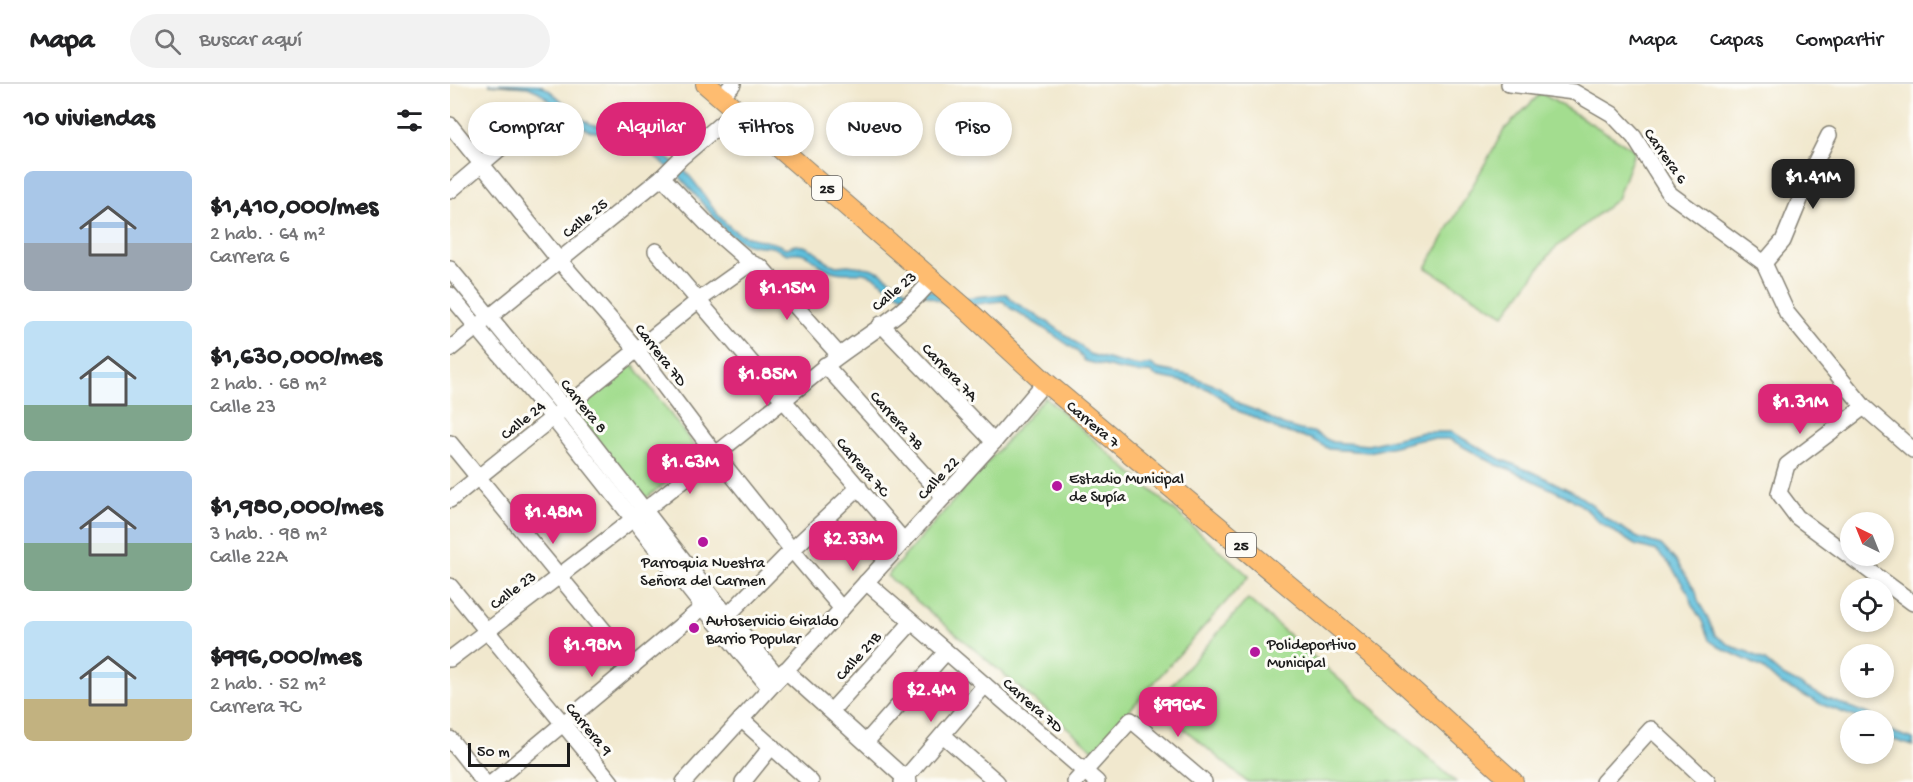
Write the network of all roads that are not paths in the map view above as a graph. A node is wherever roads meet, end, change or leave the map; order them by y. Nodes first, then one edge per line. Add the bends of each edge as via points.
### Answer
1 (1509, 84) edge
2 (720, 88) edge
3 (731, 102) edge
4 (450, 125) edge
5 (718, 126) edge
6 (1829, 135) dead end
7 (492, 156) edge
8 (788, 156) edge
9 (481, 166) junction
10 (664, 175) junction
11 (450, 191) edge
12 (656, 251) dead end
13 (559, 260) junction
14 (1764, 263) junction
15 (756, 265) junction
16 (450, 269) edge
17 (929, 283) junction
18 (450, 295) edge
19 (699, 300) junction
20 (490, 318) junction
21 (881, 324) junction
22 (477, 328) junction
23 (450, 349) edge
24 (637, 350) junction
25 (838, 355) junction
26 (825, 365) junction
27 (1045, 382) junction
28 (783, 400) junction
29 (1864, 407) junction
30 (559, 413) junction
31 (994, 442) junction
32 (450, 443) edge
33 (1913, 450) edge
34 (716, 454) junction
35 (478, 478) junction
36 (859, 488) junction
37 (944, 497) junction
38 (450, 501) edge
39 (639, 514) junction
40 (904, 541) junction
41 (792, 550) junction
42 (558, 577) junction
43 (866, 582) junction
44 (450, 586) edge
45 (708, 603) junction
46 (1913, 603) edge
47 (842, 609) junction
48 (728, 615) junction
49 (911, 622) junction
50 (486, 632) junction
51 (946, 652) junction
52 (450, 659) edge
53 (633, 666) junction
54 (777, 678) junction
55 (985, 685) junction
56 (831, 711) junction
57 (741, 720) junction
58 (562, 724) junction
59 (943, 735) junction
60 (450, 739) edge
61 (866, 742) junction
62 (772, 746) junction
63 (1086, 779) edge
64 (906, 781) edge
65 (484, 782) edge
66 (493, 782) edge
67 (611, 782) edge
68 (684, 782) edge
69 (743, 782) edge
70 (811, 782) edge
71 (997, 782) edge
72 (1204, 782) edge
73 (1513, 782) edge
74 (1603, 782) edge
75 (1708, 782) edge

1 - 14 street, Carrera 6 via 1574,92 1612,114 1634,137 1670,194
2 - 3 main road, Carrera 7 / 25
4 - 9 street, Carrera 7D
5 - 10 street, Calle 25
6 - 14 street via 1783,241
7 - 9 street
8 - 17 main road, Carrera 7 / 25
9 - 11 street
9 - 13 street, Carrera 7D
10 - 13 street, Calle 25
10 - 15 street via 710,227
12 - 19 street, Carrera 7C
13 - 20 street, Calle 25
13 - 24 street, Carrera 7D
14 - 29 street, Carrera 6 via 1787,313
15 - 19 street, Calle 24
15 - 25 street
16 - 20 street, Carrera 8
17 - 21 street, Calle 23
17 - 27 main road, Carrera 7 / 25 via 948,293
18 - 22 street, Carrera 8
19 - 24 street, Calle 24
19 - 28 street, Carrera 7C
20 - 22 street, Calle 25
20 - 30 street, Carrera 8
21 - 25 street, Calle 23
21 - 31 street, Carrera 7A
22 - 23 street, Calle 25
22 - 30 street, Carrera 8
24 - 30 street, Calle 24
24 - 34 street, Carrera 7D
25 - 26 street, Calle 23
26 - 28 street, Calle 23
26 - 37 street, Carrera 7B
27 - 31 street, Calle 22
27 - 73 main road, Carrera 7 / 25 via 1390,670
28 - 34 street, Calle 23
28 - 36 street, Carrera 7C
29 - 33 street, Carrera 6
29 - 46 street via 1787,465 1779,493 1797,517
30 - 35 street, Calle 24
30 - 39 street, Carrera 8
31 - 37 street, Calle 22
32 - 35 street
34 - 39 street, Calle 23
34 - 41 street, Carrera 7D
35 - 38 street, Calle 24
35 - 42 street
36 - 40 street, Carrera 7C
36 - 41 street
37 - 40 street, Calle 22
39 - 42 street, Calle 23
39 - 45 street, Carrera 8
40 - 43 street, Calle 22
41 - 47 street, Carrera 7D
41 - 48 street
42 - 50 street, Calle 23
42 - 53 street
43 - 47 street, Calle 22
43 - 49 street, Carrera 7D
44 - 50 street, Carrera 9
45 - 48 street, Carrera 8
45 - 53 street
45 - 54 street, Carrera 8
47 - 54 street, Calle 22
48 - 54 street, Carrera 8
49 - 51 street, Carrera 7D
49 - 56 street, Calle 21B
50 - 52 street, Calle 23
50 - 58 street, Carrera 9
51 - 55 street, Carrera 7D
51 - 61 street
53 - 58 street
54 - 56 street, Carrera 8
54 - 57 street, Calle 22
55 - 59 street
55 - 63 street, Carrera 7D
56 - 61 street, Carrera 8
57 - 62 street
57 - 68 street, Calle 22
58 - 66 street
58 - 67 street, Carrera 9
59 - 64 street
59 - 71 street
60 - 65 street
61 - 64 street, Carrera 8
62 - 69 street
62 - 70 street
63 - 72 street via 1131,720
74 - 75 street via 1651,729

